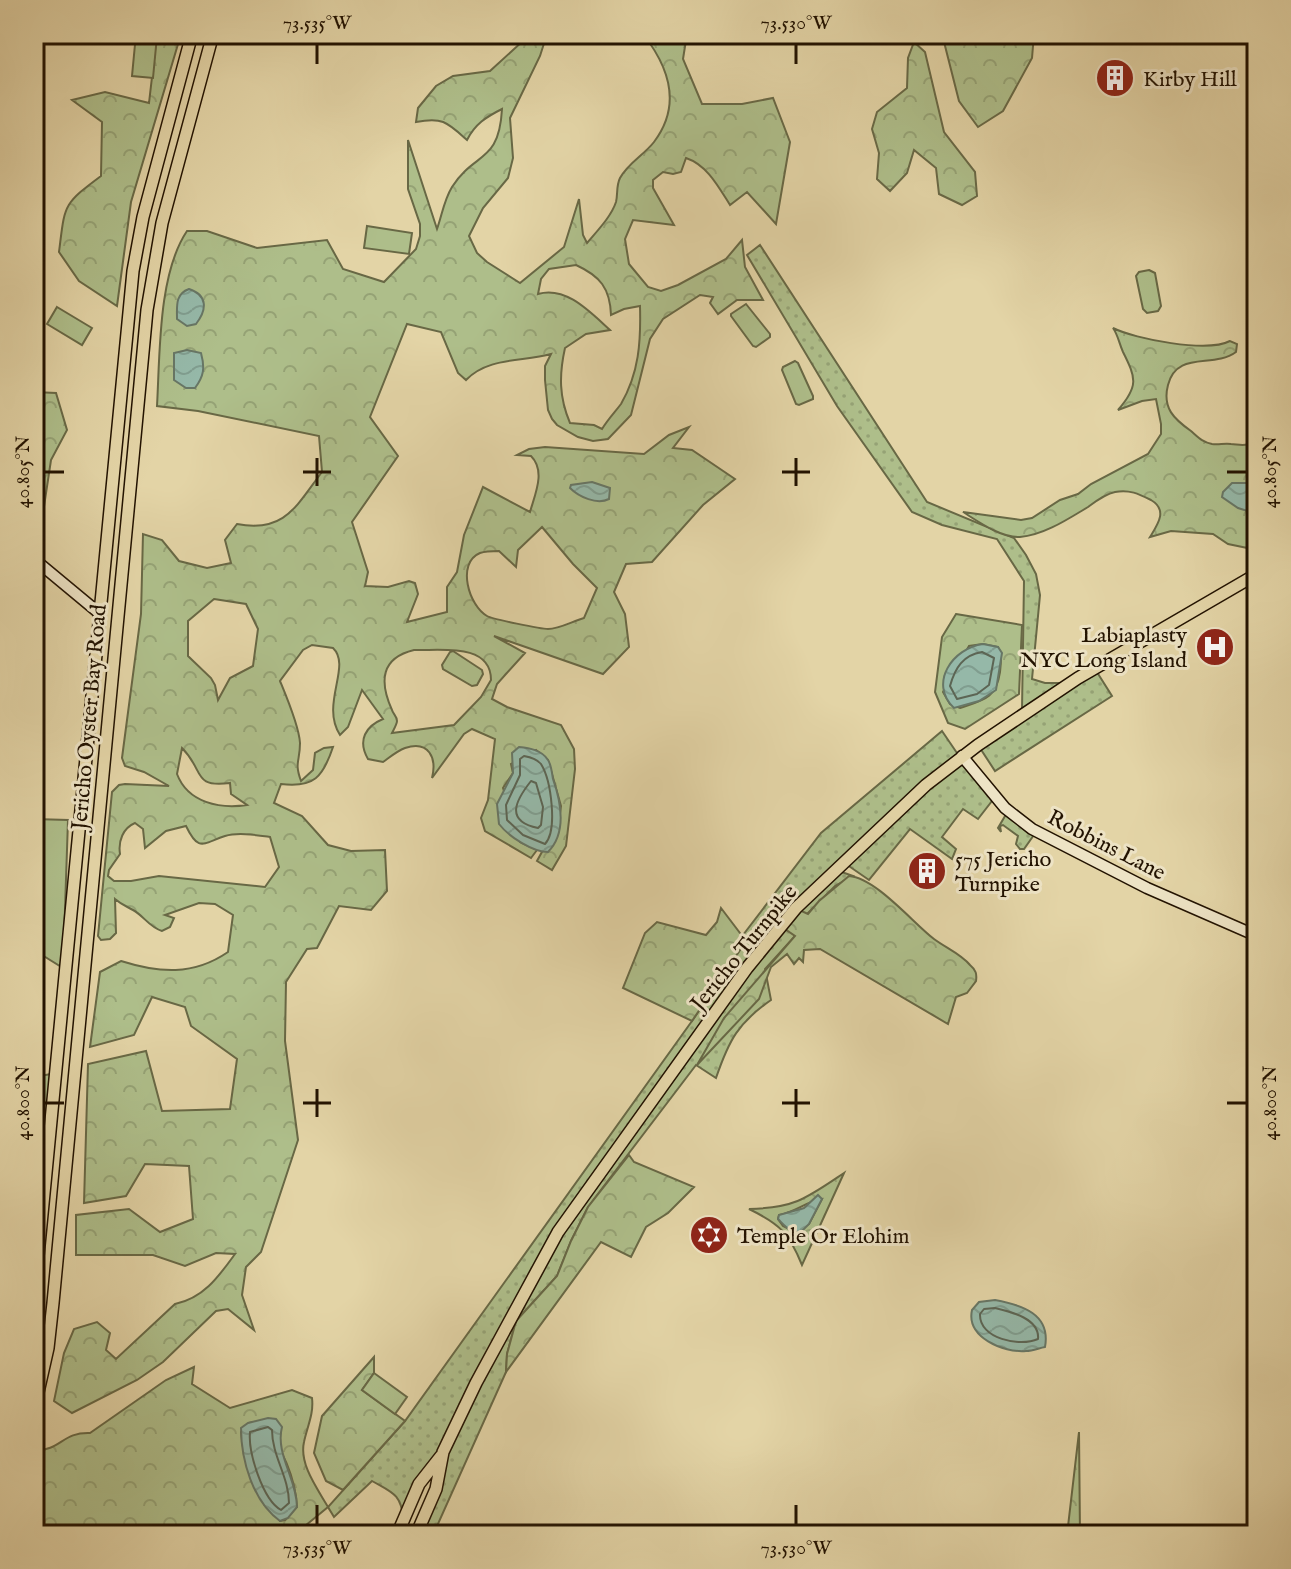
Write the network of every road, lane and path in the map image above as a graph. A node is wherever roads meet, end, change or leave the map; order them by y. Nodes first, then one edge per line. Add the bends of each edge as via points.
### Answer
1 (192, 34) edge
2 (213, 34) edge
3 (134, 264) junction
4 (154, 267) junction
5 (34, 559) edge
6 (1257, 574) edge
7 (99, 613) junction
8 (110, 690) junction
9 (962, 756) junction
10 (1257, 936) edge
11 (64, 981) junction
12 (84, 982) junction
13 (39, 1250) junction
14 (58, 1251) junction
15 (34, 1297) edge
16 (34, 1410) edge
17 (443, 1452) junction
18 (397, 1535) edge
19 (416, 1535) edge

1 - 3 main road, Jericho Oyster Bay Road
2 - 4 main road, Jericho Oyster Bay Road
3 - 4 main road
3 - 7 main road, Jericho Oyster Bay Road
4 - 8 main road, Jericho Oyster Bay Road
5 - 7 street
6 - 9 main road, Jericho Turnpike via 1078,678
7 - 8 main road via 111,628
7 - 11 main road, Jericho Oyster Bay Road
8 - 12 main road, Jericho Oyster Bay Road
9 - 10 street, Robbins Lane via 1005,808 1032,829 1125,878
9 - 17 main road, Jericho Turnpike via 796,908 747,968 558,1232
11 - 12 main road
11 - 13 main road, Jericho Oyster Bay Road
12 - 14 main road, Jericho Oyster Bay Road
13 - 14 main road
13 - 15 main road, Jericho Oyster Bay Road
14 - 16 main road, Jericho Oyster Bay Road via 48,1348
17 - 18 main road, Jericho Turnpike via 419,1484
17 - 19 main road, Jericho Turnpike via 436,1489

